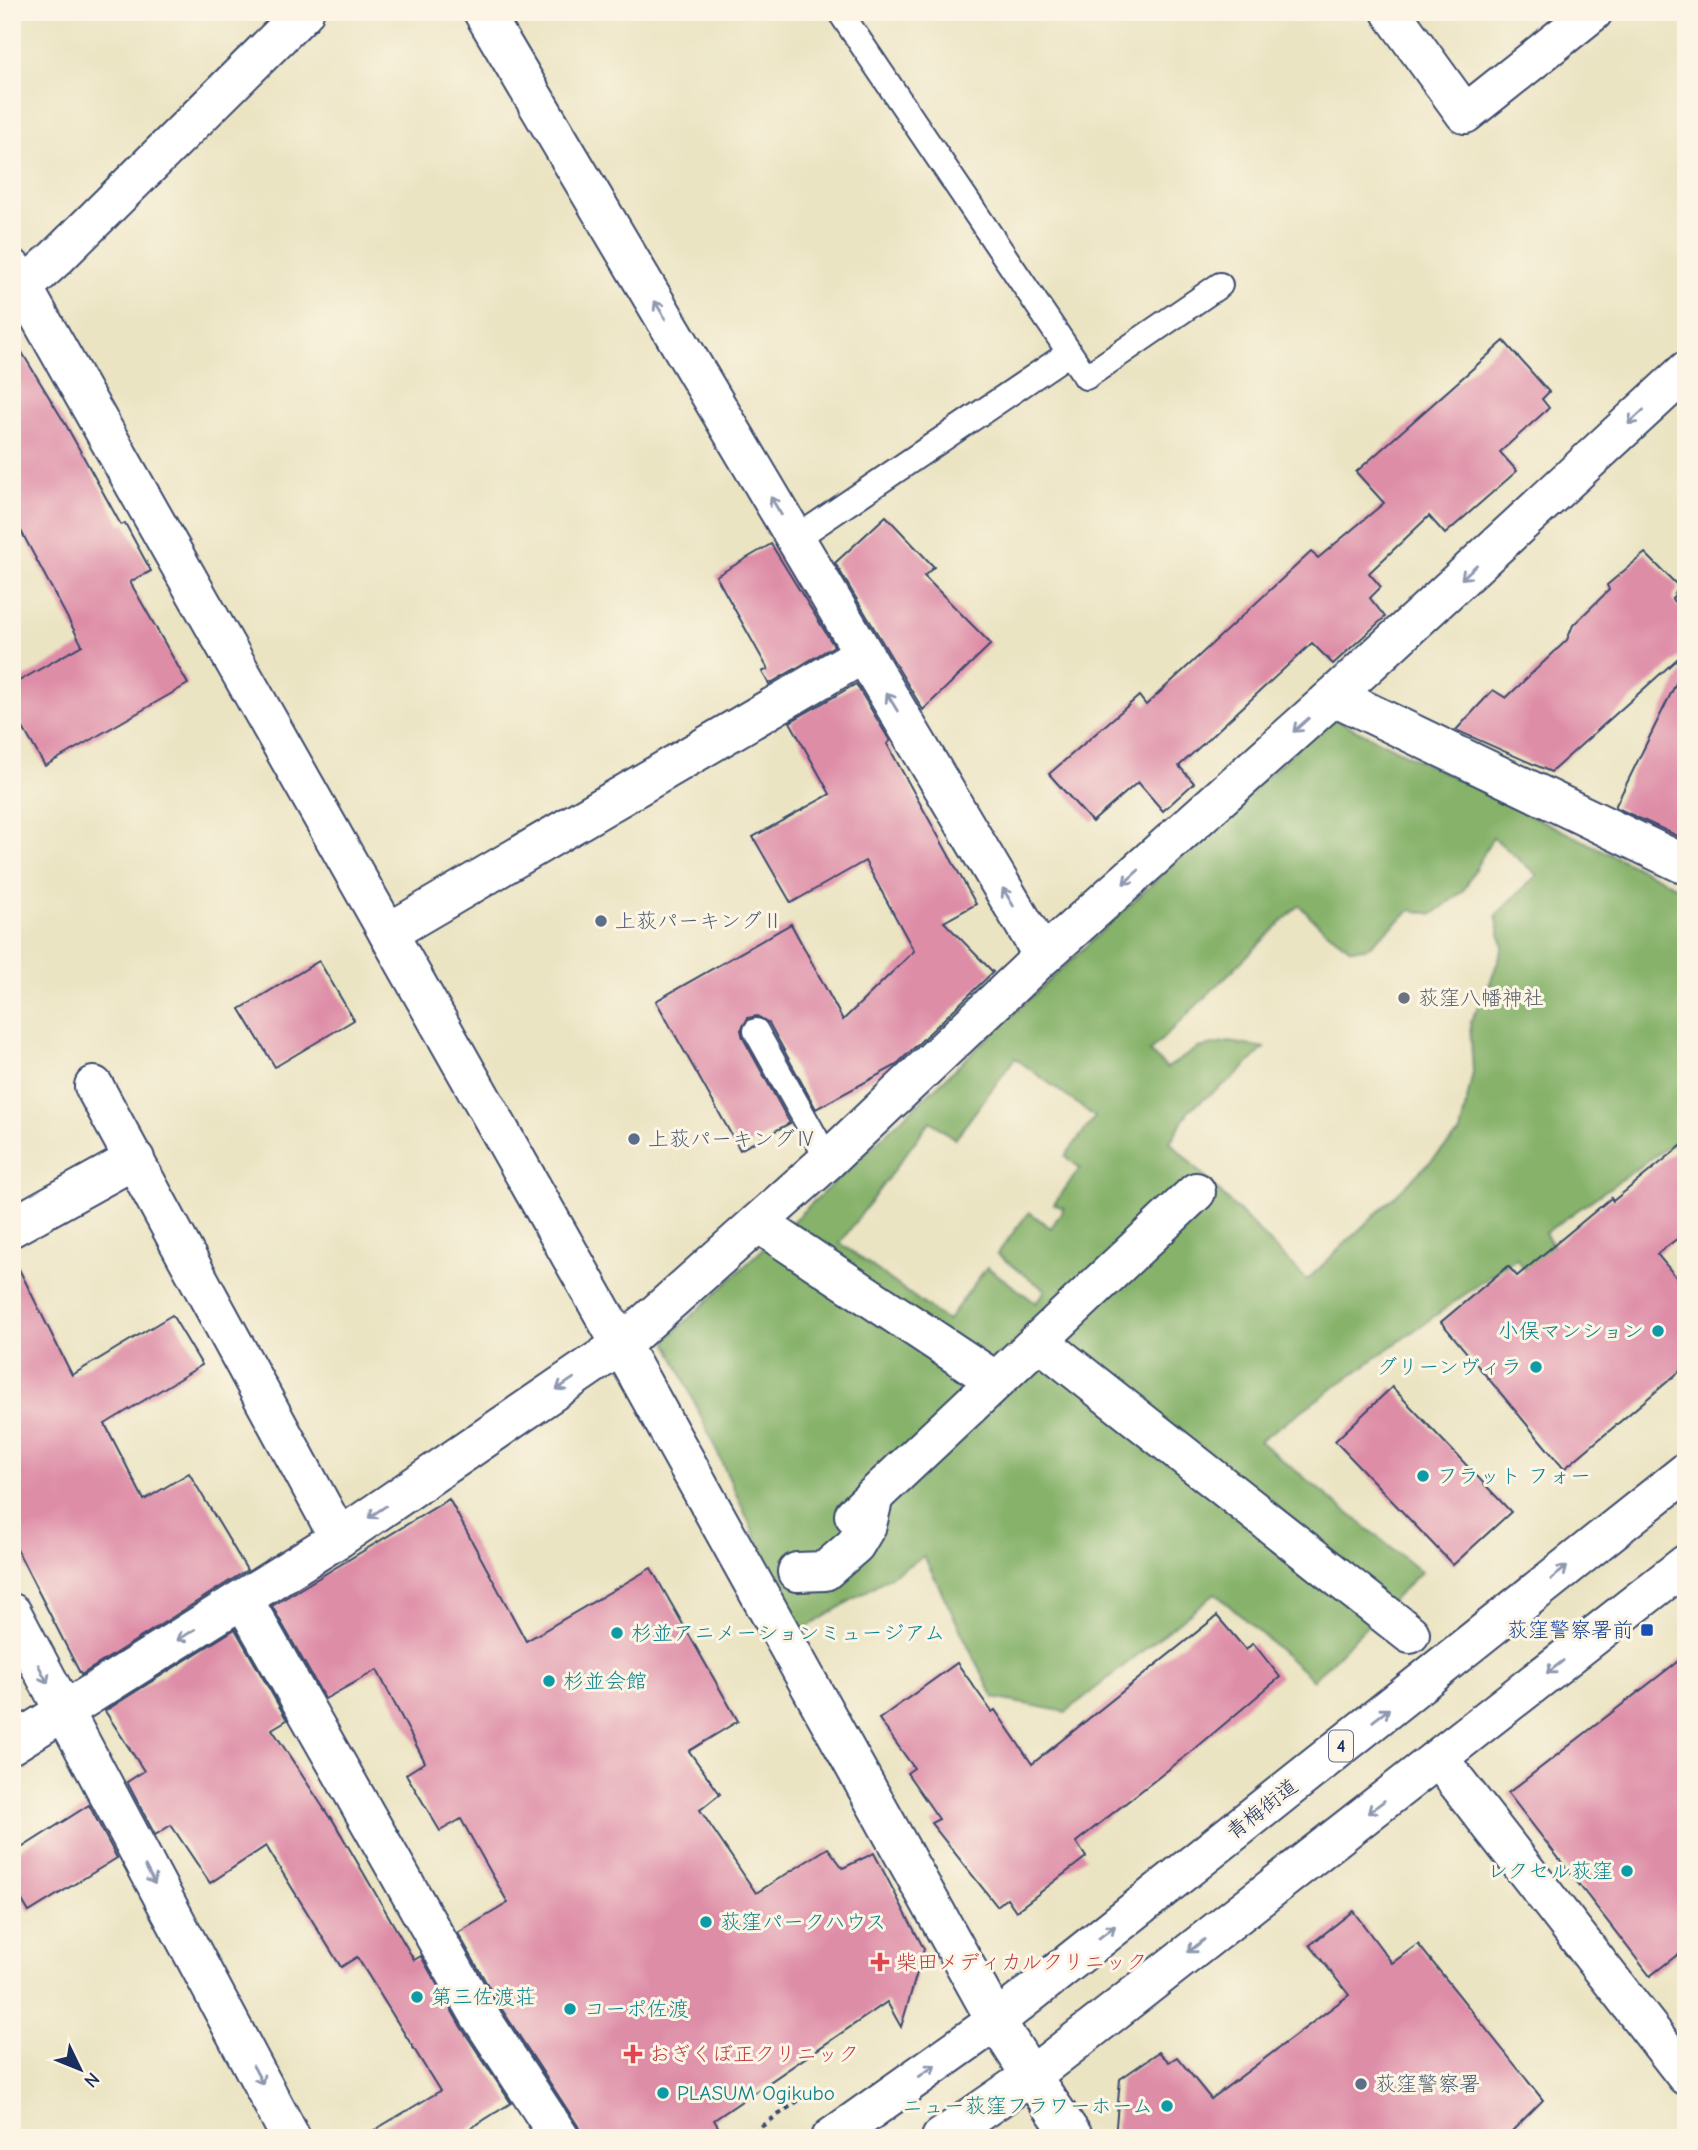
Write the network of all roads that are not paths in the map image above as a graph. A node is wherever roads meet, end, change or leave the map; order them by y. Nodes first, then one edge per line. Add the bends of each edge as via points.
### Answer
1 (304, 12) edge
2 (483, 12) edge
3 (840, 12) edge
4 (1391, 12) edge
5 (1593, 12) edge
6 (16, 285) edge
7 (1220, 285) dead end
8 (1069, 353) junction
9 (1686, 371) edge
10 (795, 539) junction
11 (863, 654) junction
12 (1334, 696) junction
13 (1686, 865) edge
14 (388, 933) junction
15 (1043, 956) junction
16 (756, 1031) dead end
17 (94, 1086) dead end
18 (135, 1159) junction
19 (828, 1160) junction
20 (1196, 1192) dead end
21 (758, 1223) junction
22 (12, 1227) edge
23 (1039, 1342) junction
24 (621, 1345) junction
25 (996, 1381) junction
26 (1686, 1472) edge
27 (339, 1538) junction
28 (1686, 1564) edge
29 (243, 1599) junction
30 (765, 1603) junction
31 (12, 1613) edge
32 (1410, 1634) dead end
33 (63, 1712) junction
34 (12, 1744) edge
35 (1438, 1759) junction
36 (996, 2021) junction
37 (1031, 2076) junction
38 (1686, 2076) edge
39 (291, 2138) edge
40 (560, 2138) edge
41 (831, 2138) edge
42 (941, 2138) edge
43 (1074, 2138) edge

1 - 6 street
10 -> 2 street
3 - 8 lane
4 - 5 street via 1465,114
6 - 14 street
7 - 8 lane via 1086,377
8 - 10 lane
9 -> 12 street
10 - 11 street
11 - 14 street
15 -> 11 street
12 - 13 street
12 -> 15 street
14 - 24 street
15 - 19 street
16 - 19 lane
17 - 18 street
18 - 22 street
18 - 27 street
19 - 21 street
20 - 23 street
21 - 24 street
21 - 25 street
23 - 25 street
23 - 32 street
24 -> 27 street
24 - 30 street
25 - 30 street via 864,1506 867,1525 855,1545 825,1571 806,1563
36 -> 26 street, 青梅街道 / 4
27 - 29 street
28 -> 35 street
29 -> 33 street
29 - 40 street via 480,2015
30 - 36 street
31 -> 33 street
33 - 34 street
33 -> 39 street
35 -> 37 street
35 - 38 street
36 - 37 street
41 -> 36 street, 青梅街道 / 4
37 - 42 street
37 - 43 street

